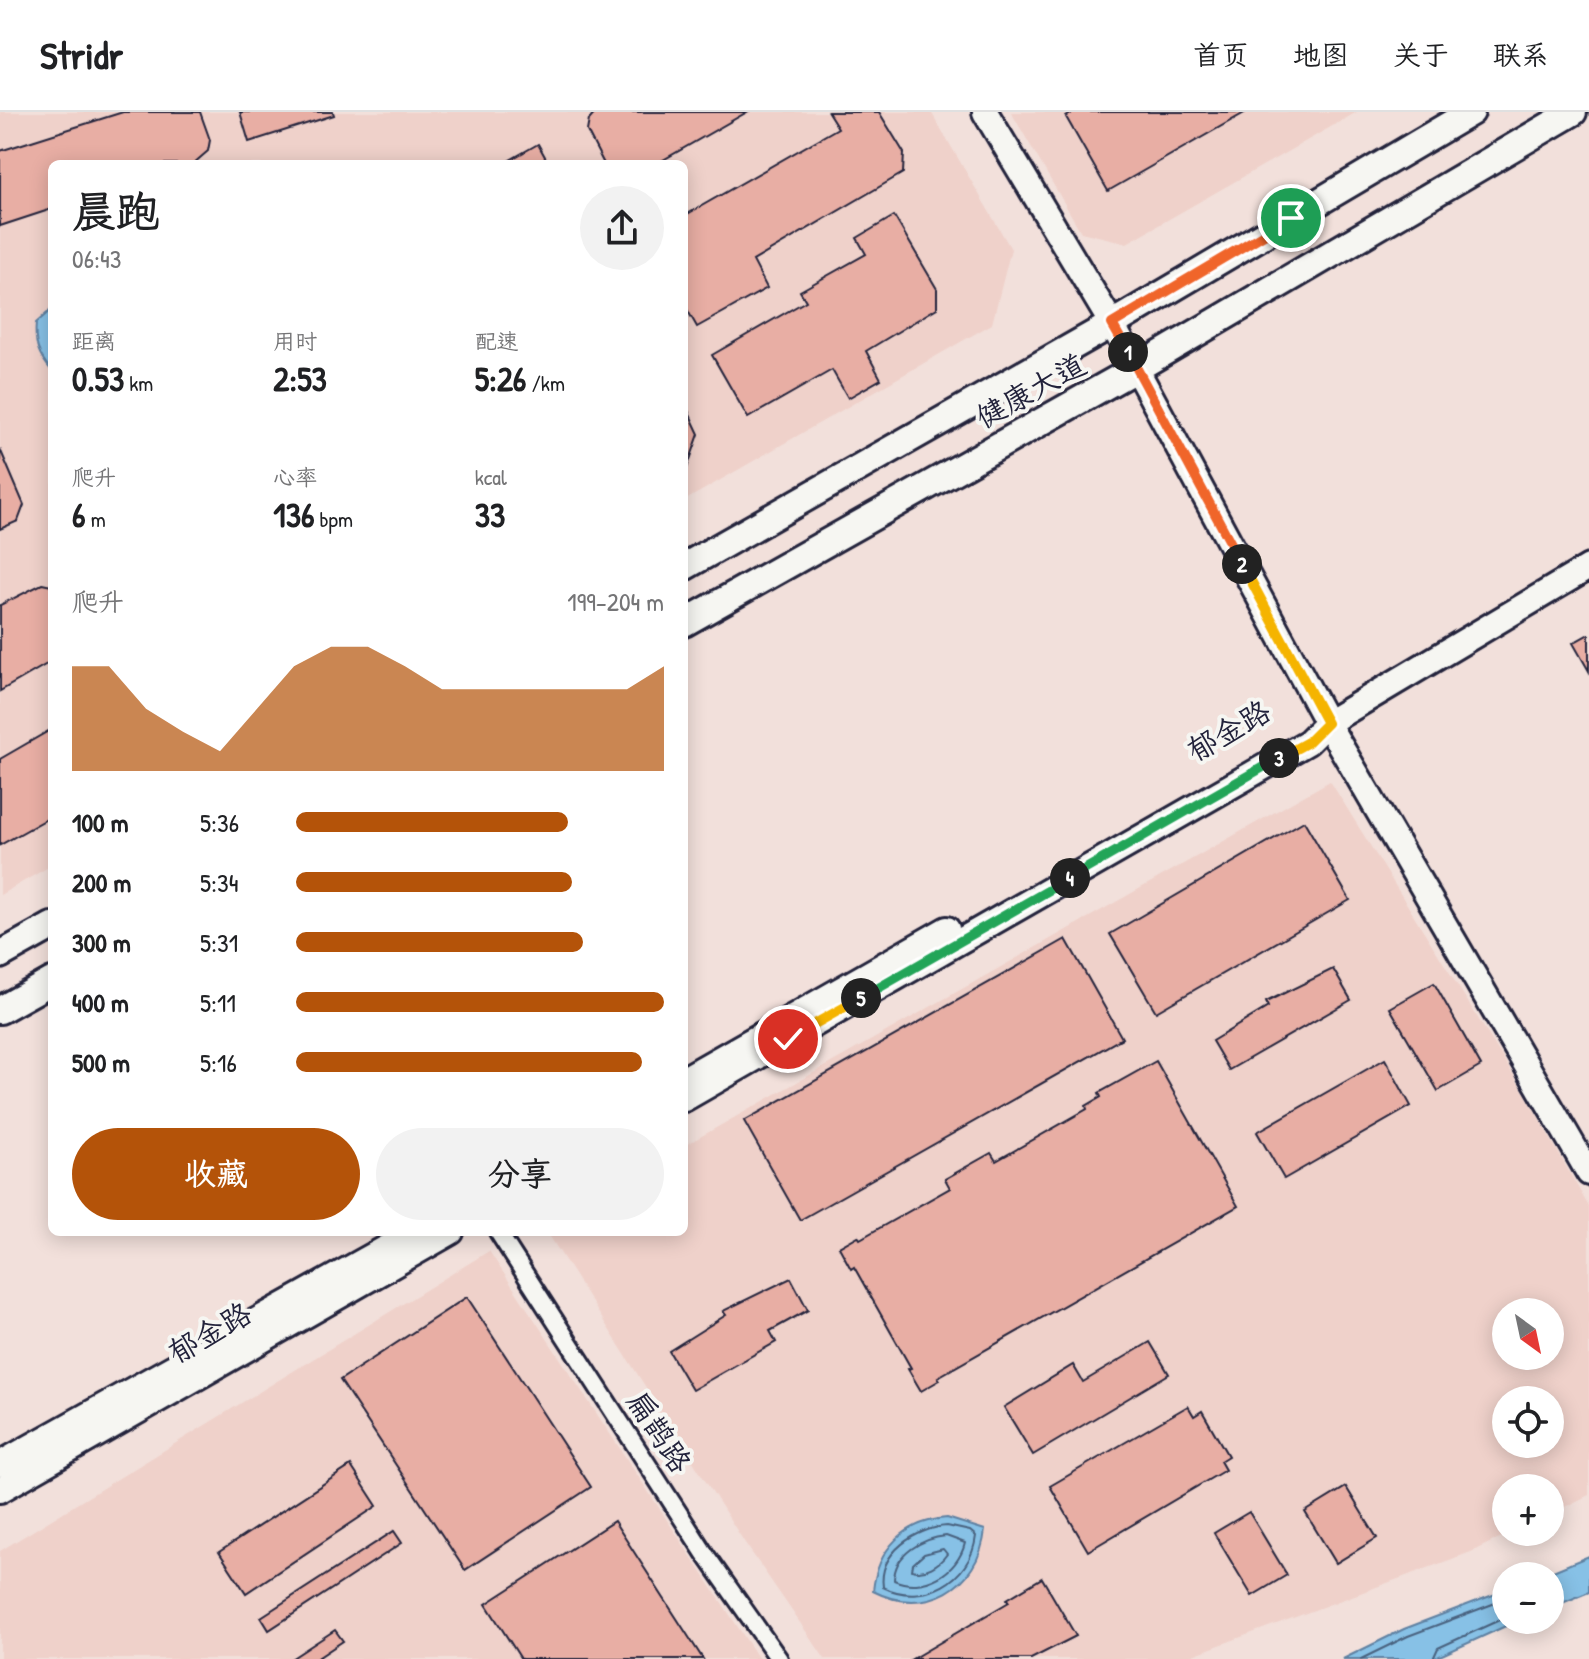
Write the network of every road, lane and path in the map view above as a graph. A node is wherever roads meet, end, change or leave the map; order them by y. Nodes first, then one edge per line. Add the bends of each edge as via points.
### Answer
1 (985, 112) edge
2 (1471, 112) edge
3 (1573, 112) edge
4 (1112, 324) junction
5 (1137, 368) junction
6 (688, 565) edge
7 (1589, 567) edge
8 (688, 621) edge
9 (1327, 723) junction
10 (48, 928) edge
11 (0, 955) edge
12 (48, 983) edge
13 (0, 1010) edge
14 (688, 1077) edge
15 (688, 1097) edge
16 (1589, 1173) edge
17 (408, 1236) edge
18 (444, 1236) edge
19 (501, 1236) edge
20 (0, 1464) edge
21 (0, 1490) edge
22 (779, 1659) edge

1 - 4 street
2 - 4 main road, 健康大道
3 - 5 main road, 健康大道
4 - 5 street
4 - 6 main road, 健康大道
5 - 8 main road, 健康大道
5 - 9 street
7 - 9 street
9 - 14 street, 郁金路 via 1299,728
9 - 15 street, 郁金路 via 1308,742
9 - 16 street
10 - 11 main road
12 - 13 main road
17 - 20 street, 郁金路
18 - 21 street, 郁金路
19 - 22 street, 扁鹊路 via 705,1554

